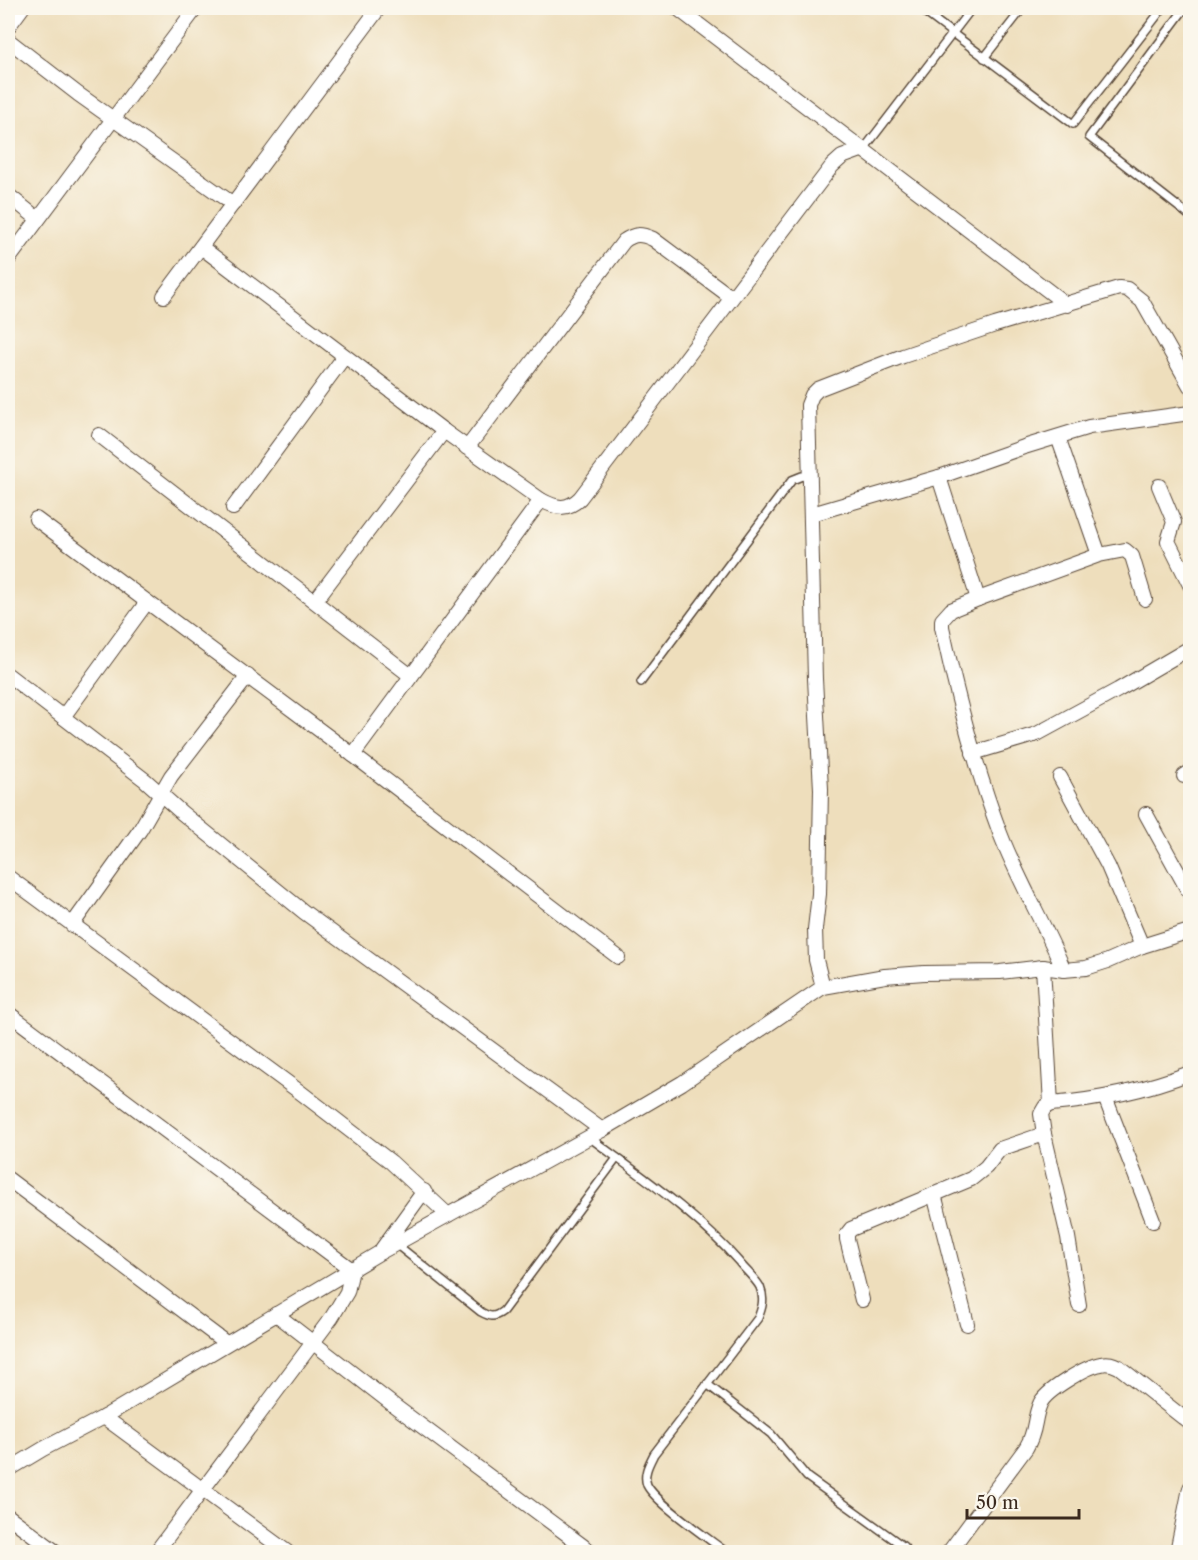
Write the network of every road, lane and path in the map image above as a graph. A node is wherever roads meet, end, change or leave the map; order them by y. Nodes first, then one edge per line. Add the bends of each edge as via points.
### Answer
1 (22, 8) edge
2 (196, 8) edge
3 (379, 8) edge
4 (678, 8) edge
5 (919, 8) edge
6 (972, 8) edge
7 (1023, 8) edge
8 (1163, 8) edge
9 (1185, 8) edge
10 (8, 27) edge
11 (952, 34) junction
12 (8, 40) edge
13 (984, 58) junction
14 (114, 118) junction
15 (864, 149) junction
16 (8, 195) edge
17 (233, 204) junction
18 (1191, 216) edge
19 (38, 219) junction
20 (201, 247) junction
21 (8, 260) edge
22 (164, 296) dead end
23 (731, 297) junction
24 (1068, 305) junction
25 (344, 357) junction
26 (1191, 386) edge
27 (1191, 413) edge
28 (444, 431) junction
29 (99, 435) dead end
30 (1058, 437) junction
31 (467, 448) junction
32 (939, 477) junction
33 (810, 478) junction
34 (1159, 486) dead end
35 (541, 500) junction
36 (233, 508) dead end
37 (812, 514) junction
38 (36, 519) dead end
39 (1100, 555) junction
40 (1191, 585) edge
41 (978, 599) junction
42 (1145, 599) dead end
43 (147, 602) junction
44 (315, 602) junction
45 (1191, 648) edge
46 (8, 675) edge
47 (248, 676) junction
48 (411, 676) junction
49 (640, 682) dead end
50 (63, 717) junction
51 (973, 753) junction
52 (353, 755) junction
53 (1060, 777) dead end
54 (162, 793) junction
55 (1146, 814) dead end
56 (8, 877) edge
57 (1191, 894) edge
58 (72, 925) junction
59 (1191, 931) edge
60 (1142, 946) junction
61 (618, 957) dead end
62 (1043, 967) junction
63 (1064, 970) junction
64 (823, 987) junction
65 (8, 1013) edge
66 (1191, 1073) edge
67 (1105, 1097) junction
68 (1051, 1104) junction
69 (602, 1130) junction
70 (1044, 1134) junction
71 (589, 1137) junction
72 (617, 1158) junction
73 (8, 1179) edge
74 (424, 1191) junction
75 (934, 1194) junction
76 (448, 1215) junction
77 (1153, 1221) dead end
78 (395, 1244) junction
79 (379, 1253) junction
80 (352, 1270) junction
81 (862, 1300) dead end
82 (1079, 1305) dead end
83 (276, 1314) junction
84 (967, 1324) dead end
85 (313, 1341) junction
86 (226, 1343) junction
87 (707, 1384) junction
88 (104, 1417) junction
89 (1191, 1423) edge
90 (8, 1470) edge
91 (1191, 1488) edge
92 (202, 1489) junction
93 (8, 1516) edge
94 (56, 1552) edge
95 (156, 1552) edge
96 (287, 1552) edge
97 (591, 1552) edge
98 (726, 1552) edge
99 (908, 1552) edge
100 (949, 1552) edge
101 (1177, 1552) edge

1 - 10 street
2 - 14 street
3 - 17 street
4 - 15 street
5 - 11 lane
6 - 11 lane
7 - 13 lane
8 - 13 lane via 1073,124
9 - 18 lane via 1089,137
11 - 13 lane
11 - 15 lane
12 - 14 street
14 - 17 street
14 - 19 street
15 - 23 street via 842,157 832,166
15 - 24 street
16 - 19 street
17 - 20 street
19 - 21 street
20 - 22 street
20 - 25 street
23 - 31 street via 653,240 642,234 633,235 624,241
23 - 35 street via 580,498 563,508
24 - 26 street via 1119,288 1127,289 1142,301
24 - 33 street via 903,356 818,389 808,405
25 - 28 street
25 - 36 street
27 - 30 street via 1089,427
28 - 31 street
28 - 44 street
29 - 44 street
30 - 32 street
30 - 39 street
31 - 35 street
32 - 37 street
32 - 41 street
33 - 37 street
33 - 49 lane via 792,480
34 - 40 street via 1174,522 1168,541
35 - 48 street
37 - 64 street via 821,789 815,929 816,960
38 - 43 street
39 - 41 street
39 - 42 street via 1128,550
41 - 51 street via 951,610 942,620
43 - 47 street
43 - 50 street
44 - 48 street
45 - 51 street via 1037,734
46 - 50 street
47 - 52 street
47 - 54 street
48 - 52 street
50 - 54 street
51 - 63 street via 1000,834
52 - 61 street
53 - 60 street via 1108,866
54 - 58 street
54 - 69 street via 304,912
55 - 57 street
56 - 58 street
58 - 74 street via 309,1099
59 - 60 street
60 - 63 street via 1108,962
62 - 63 street
62 - 64 street via 885,976
62 - 68 street
64 - 69 street via 682,1083
65 - 80 street
66 - 67 street
67 - 68 street
67 - 77 street
68 - 70 street via 1041,1114
69 - 71 street
70 - 75 street via 1000,1149 980,1173
70 - 82 street
71 - 72 lane
71 - 76 street
72 - 78 lane via 497,1316 481,1312
72 - 87 lane via 706,1229 760,1288 764,1303 758,1318
73 - 86 street
74 - 76 street
74 - 79 street
75 - 81 street via 860,1224 847,1234
75 - 84 street
76 - 78 street
78 - 79 street
79 - 80 street
80 - 83 street
80 - 85 street via 347,1292
83 - 85 street
83 - 86 street
85 - 92 street
85 - 97 street
86 - 88 street
87 - 98 lane via 654,1454 646,1470 647,1484 657,1498
87 - 99 lane via 771,1434 807,1477
88 - 90 street
88 - 92 street
89 - 100 street via 1119,1366 1098,1364 1046,1394 1034,1435
91 - 101 street
92 - 95 street
92 - 96 street
93 - 94 street

